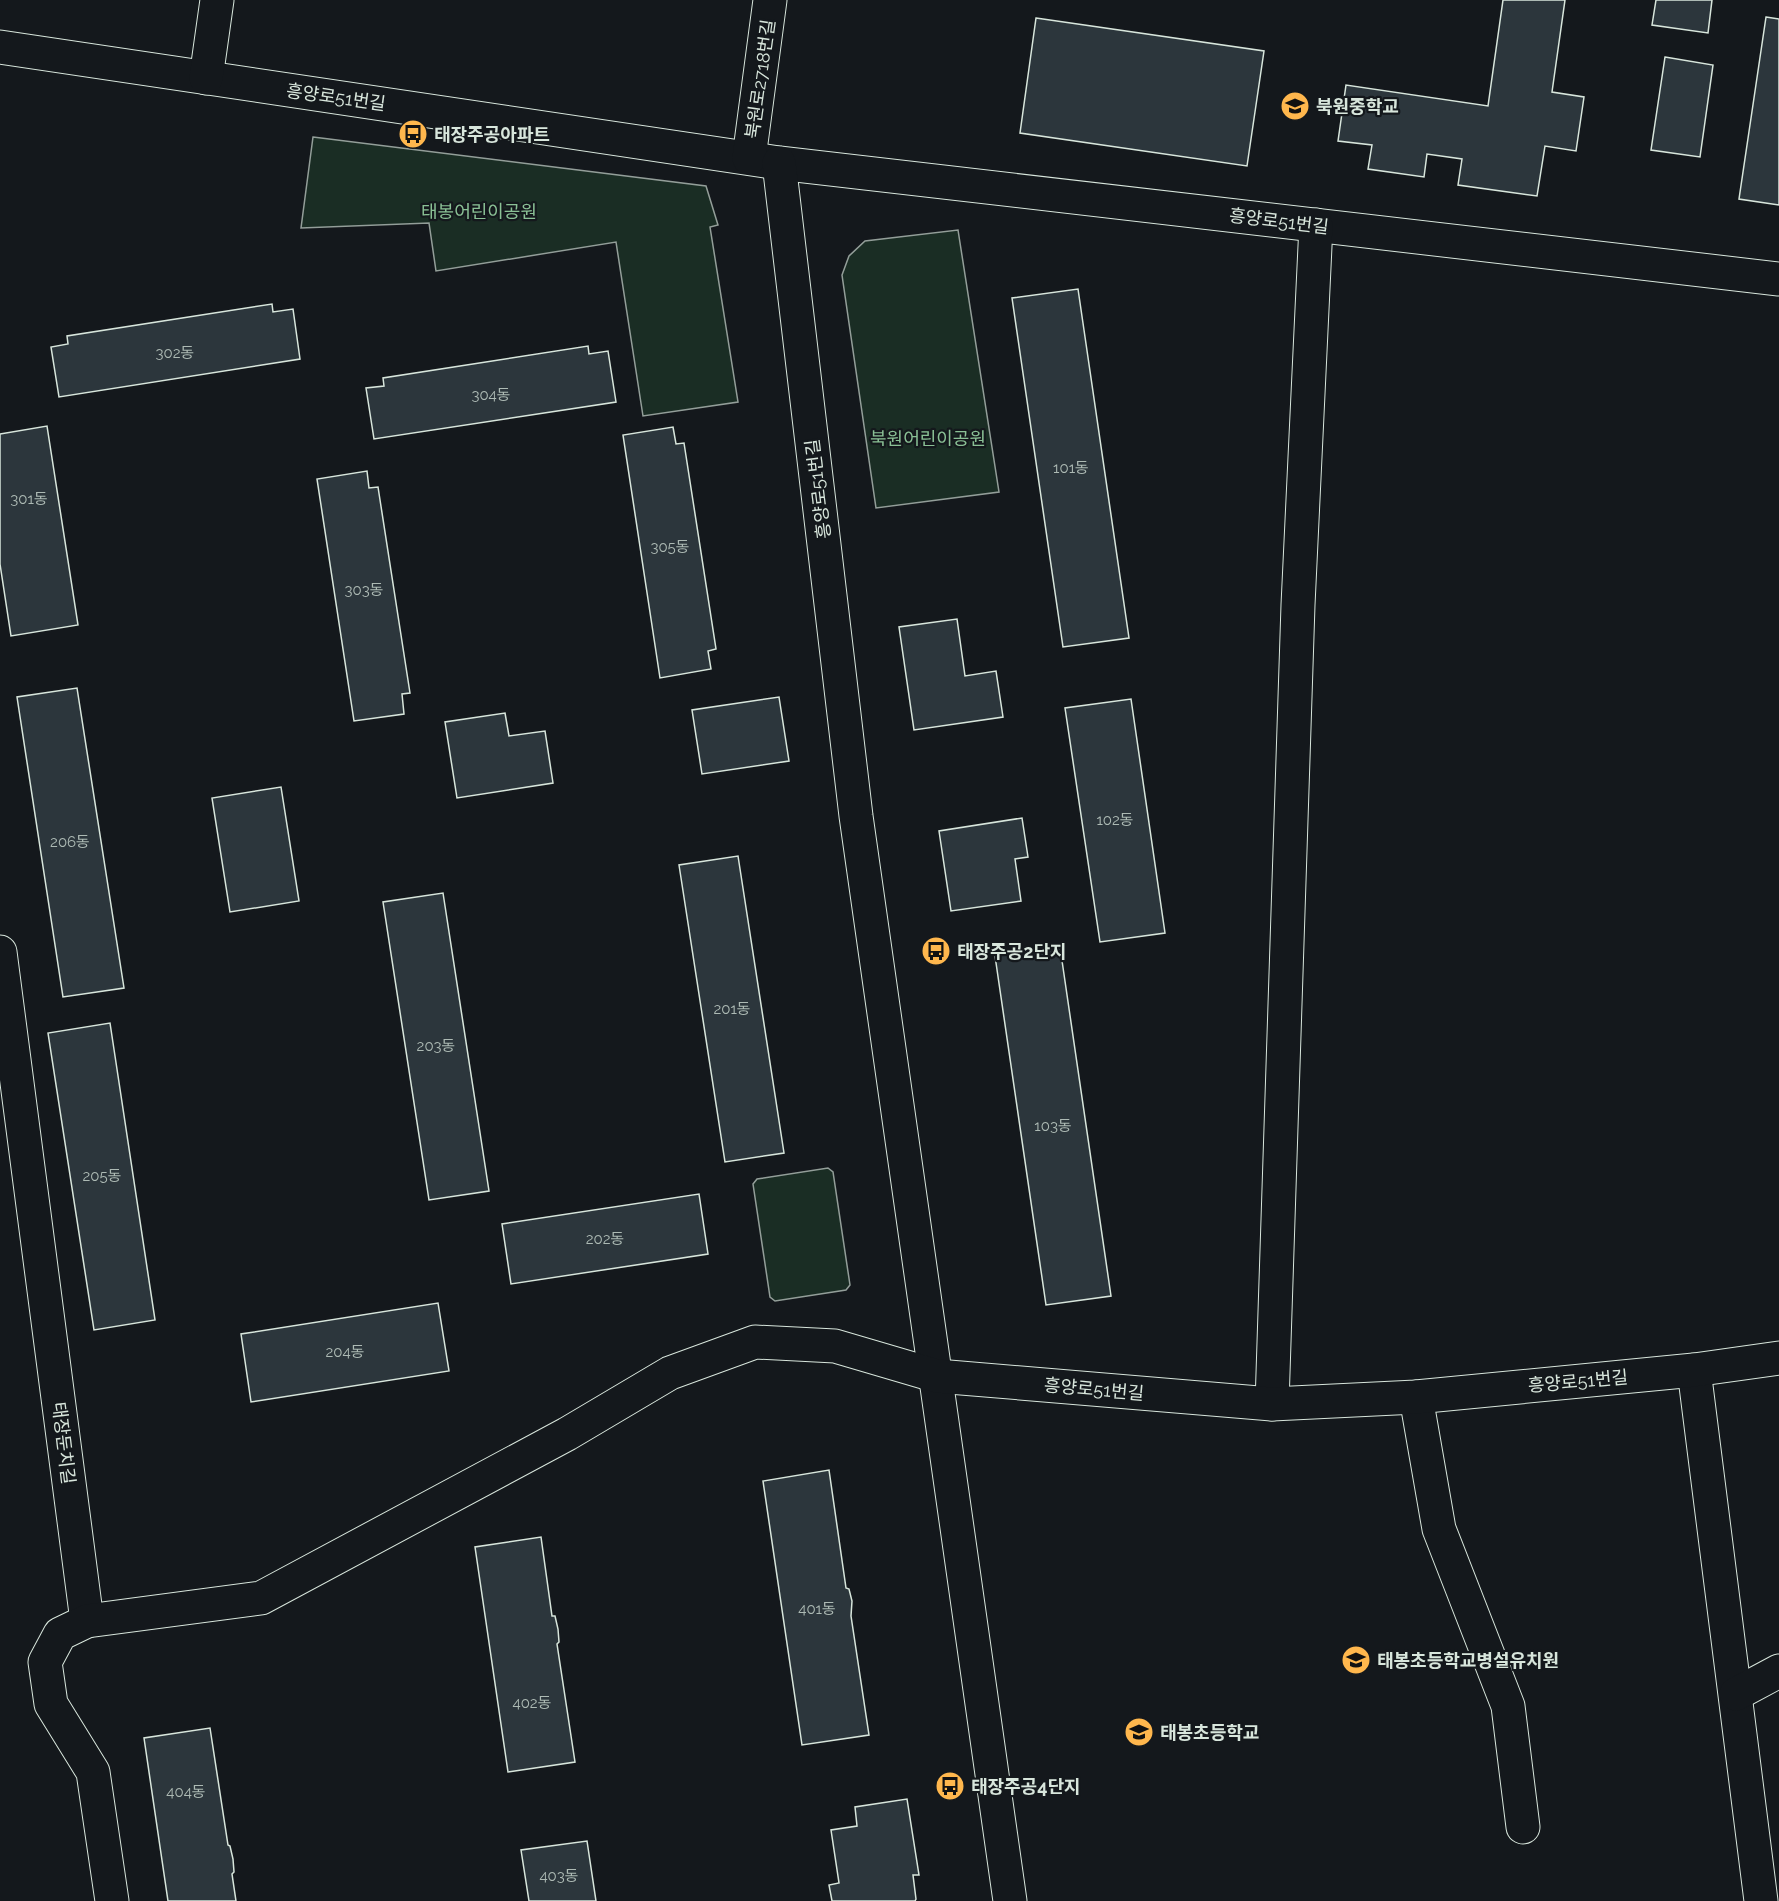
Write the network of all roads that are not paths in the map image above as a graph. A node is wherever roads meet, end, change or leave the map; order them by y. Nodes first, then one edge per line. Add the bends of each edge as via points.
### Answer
1 (217, 0) edge
2 (770, 0) edge
3 (0, 47) edge
4 (206, 78) junction
5 (764, 160) junction
6 (1316, 225) junction
7 (1779, 279) edge
8 (0, 952) edge
9 (1779, 1358) edge
10 (1694, 1370) junction
11 (937, 1376) junction
12 (1416, 1397) junction
13 (1272, 1404) junction
14 (87, 1621) junction
15 (1779, 1671) edge
16 (1736, 1694) junction
17 (1523, 1827) dead end
18 (112, 1901) edge
19 (1010, 1901) edge
20 (1761, 1901) edge

1 - 4 street
2 - 5 street, 북원로2718번길
3 - 4 street, 흥양로51번길
4 - 5 street, 흥양로51번길
5 - 6 street, 흥양로51번길
5 - 11 street, 흥양로51번길
6 - 7 street, 흥양로51번길
6 - 13 street via 1298,605
8 - 14 street, 태장둔치길
9 - 10 street, 흥양로51번길
10 - 12 street, 흥양로51번길
10 - 16 street
11 - 13 street, 흥양로51번길
11 - 14 street, 흥양로51번길 via 835,1346 755,1342 670,1373 567,1434 261,1598
11 - 19 street
12 - 13 street, 흥양로51번길
12 - 17 street via 1439,1529 1509,1706
14 - 18 street via 60,1634 45,1662 51,1704 93,1772
15 - 16 street
16 - 20 street

